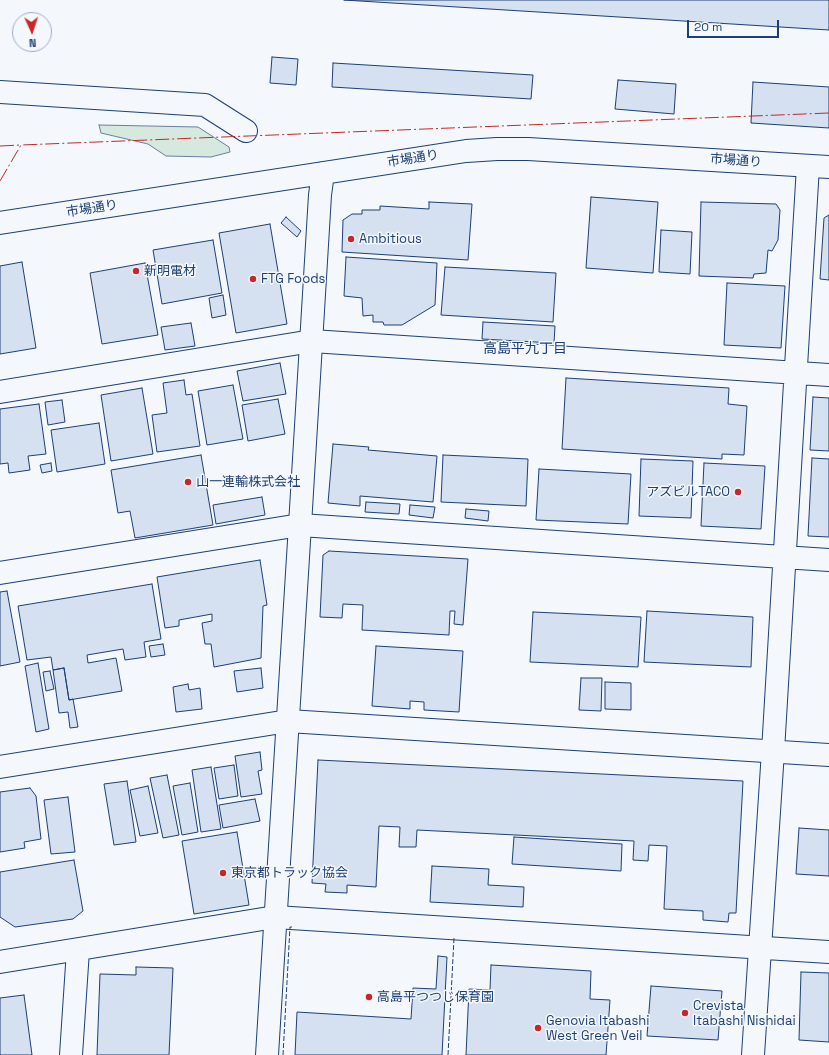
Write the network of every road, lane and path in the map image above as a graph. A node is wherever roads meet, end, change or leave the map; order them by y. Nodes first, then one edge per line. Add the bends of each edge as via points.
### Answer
1 (0, 92) edge
2 (246, 131) dead end
3 (819, 167) edge
4 (323, 173) junction
5 (0, 223) edge
6 (312, 341) junction
7 (796, 372) junction
8 (829, 374) edge
9 (0, 392) edge
10 (300, 525) junction
11 (785, 558) junction
12 (829, 560) edge
13 (0, 573) edge
14 (288, 721) junction
15 (773, 751) junction
16 (829, 755) edge
17 (0, 767) edge
18 (275, 917) junction
19 (760, 948) junction
20 (78, 950) junction
21 (829, 952) edge
22 (0, 962) edge
23 (71, 1055) edge
24 (267, 1055) edge
25 (753, 1055) edge

1 - 2 street via 205,105
3 - 4 street, 市場通り via 497,149 466,151
3 - 7 street
4 - 5 street, 市場通り
4 - 6 street
6 - 7 street
6 - 9 street
6 - 10 street
7 - 8 street
7 - 11 street
10 - 11 street
10 - 13 street
10 - 14 street
11 - 12 street
11 - 15 street
14 - 15 street
14 - 17 street
14 - 18 street
15 - 16 street
15 - 19 street
18 - 19 street
18 - 20 street
18 - 24 street
19 - 21 street
19 - 25 street
20 - 22 street
20 - 23 street

